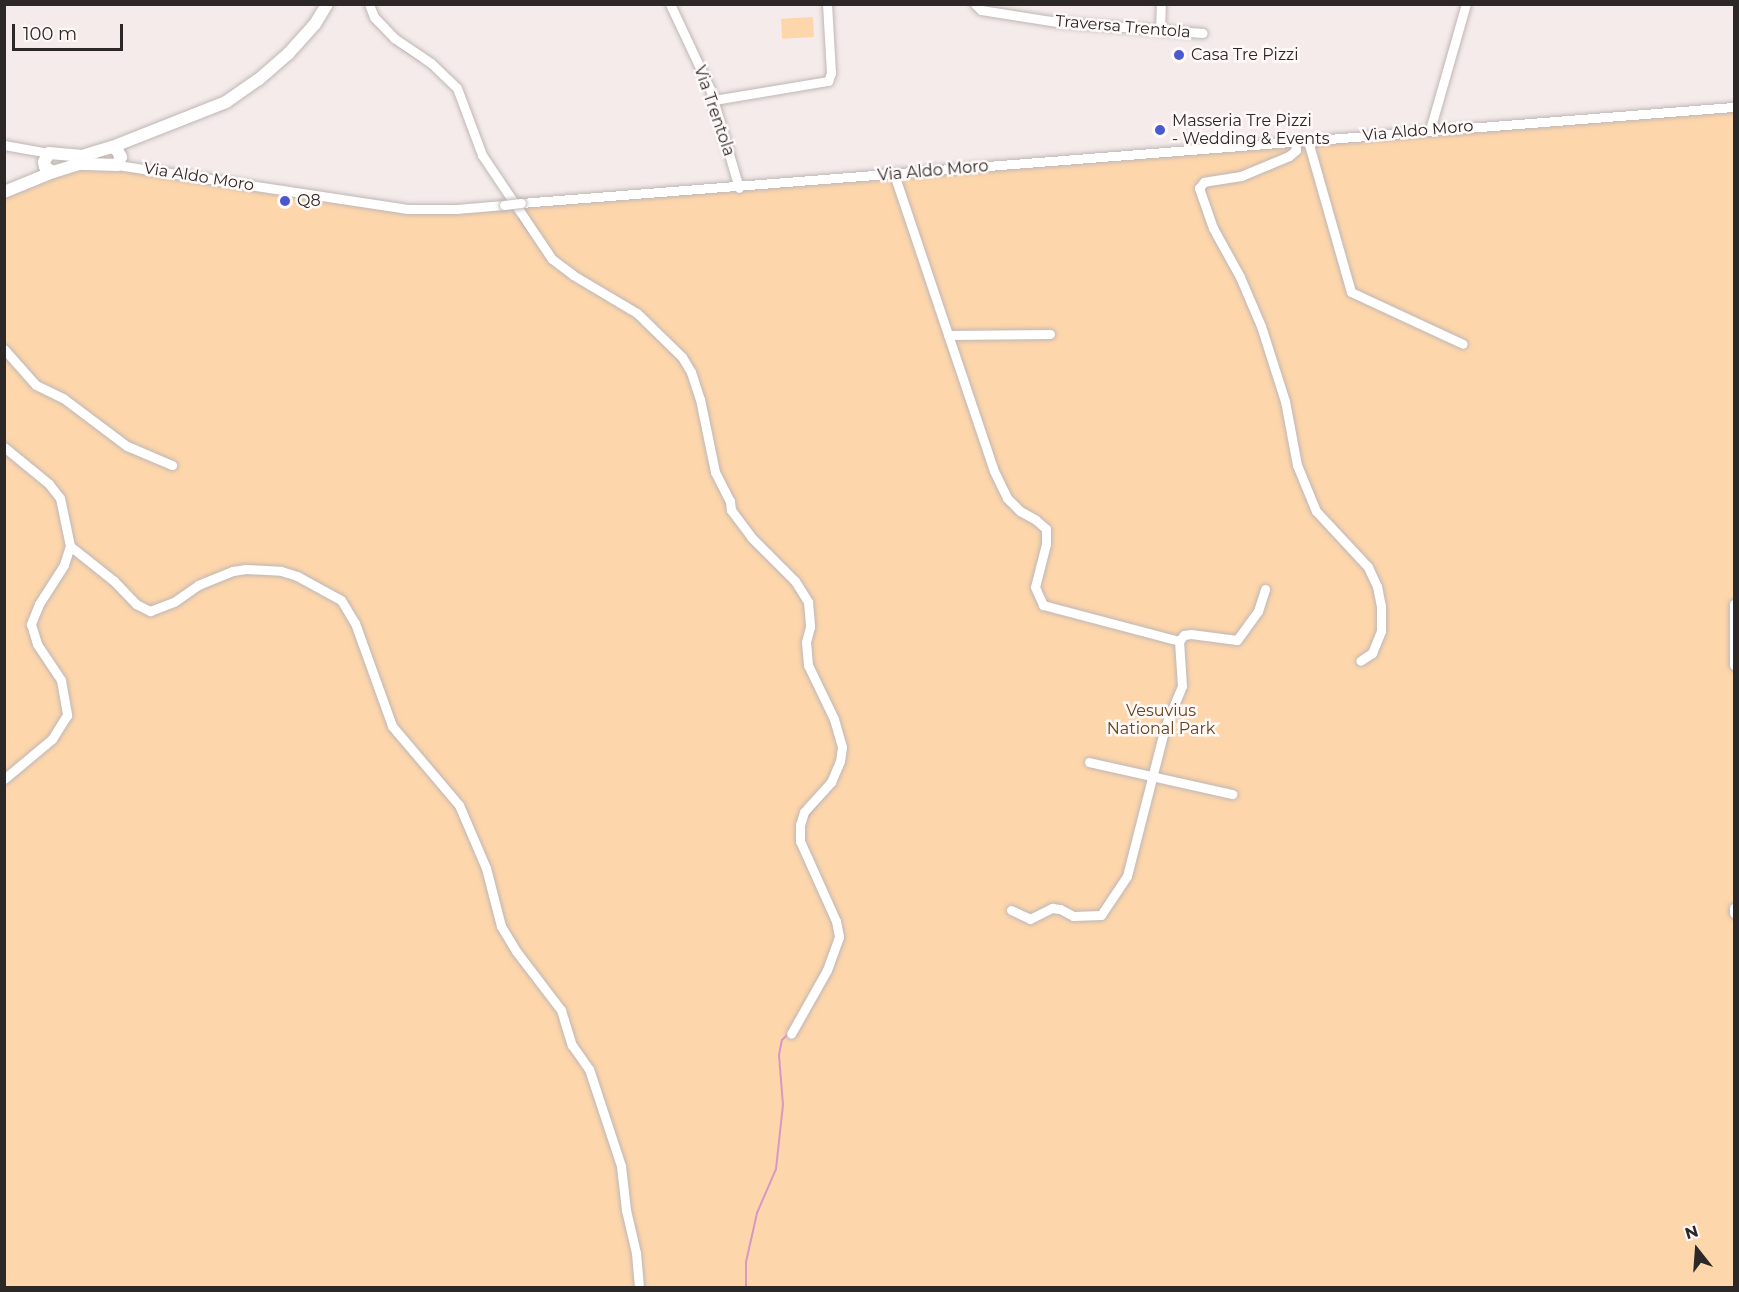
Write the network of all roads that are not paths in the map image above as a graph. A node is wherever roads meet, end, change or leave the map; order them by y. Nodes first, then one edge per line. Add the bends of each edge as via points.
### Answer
1 (327, 4) edge
2 (335, 4) edge
3 (369, 4) edge
4 (670, 4) edge
5 (827, 4) edge
6 (975, 4) edge
7 (1161, 4) edge
8 (1466, 4) edge
9 (315, 24) junction
10 (1160, 30) junction
11 (1203, 33) dead end
12 (714, 100) junction
13 (1734, 107) edge
14 (1430, 130) junction
15 (1308, 141) junction
16 (1295, 142) junction
17 (4, 145) edge
18 (118, 156) junction
19 (48, 164) junction
20 (894, 174) junction
21 (739, 188) junction
22 (4, 192) edge
23 (1050, 334) dead end
24 (948, 335) junction
25 (1463, 344) dead end
26 (4, 349) edge
27 (4, 447) edge
28 (172, 465) dead end
29 (70, 546) junction
30 (1265, 589) dead end
31 (1734, 604) edge
32 (1179, 641) junction
33 (1360, 661) dead end
34 (1734, 665) edge
35 (1089, 762) dead end
36 (1154, 774) junction
37 (4, 779) edge
38 (1232, 794) dead end
39 (1734, 908) edge
40 (1011, 910) dead end
41 (1734, 913) edge
42 (791, 1034) dead end
43 (639, 1287) edge

1 - 9 main road
2 - 9 main road
3 - 42 street via 374,17 394,38 431,63 456,88 482,155 552,259 637,313 682,357 700,399 715,472 731,510 751,537 795,581 808,602 808,665 834,719 842,747 831,782 804,812 800,841 836,921 839,938 827,970
4 - 12 street, Via Trentola
5 - 12 street via 831,73 828,81
6 - 10 street, Traversa Trentola via 981,10 1057,22
7 - 10 street
8 - 14 street
9 - 18 main road via 281,61 226,102 131,140
10 - 11 street, Traversa Trentola
12 - 21 street, Via Trentola
13 - 14 street, Via Aldo Moro
14 - 15 street, Via Aldo Moro
15 - 16 street, Via Aldo Moro
15 - 25 street via 1351,292
16 - 20 street, Via Aldo Moro
16 - 33 street via 1296,150 1289,156 1241,176 1204,182 1199,188 1209,218 1261,326 1287,410 1297,465 1316,511 1368,567 1377,586 1381,631 1372,653
17 - 19 street via 32,150
18 - 19 main road via 79,164
18 - 19 main road via 82,156
18 - 21 street, Via Aldo Moro, bridge via 134,167 408,209 456,209
19 - 22 main road via 35,180
20 - 21 street, Via Aldo Moro
20 - 24 street
23 - 24 street
24 - 32 street via 994,471 1007,498 1046,530 1047,544 1035,587 1043,605
26 - 28 street via 36,385 63,398 127,446
27 - 29 street via 60,498
29 - 37 street via 64,565 31,624 37,644 62,680 67,715 52,739
29 - 43 street via 136,604 150,611 174,602 198,585 246,569 297,576 341,600 355,623 392,726 459,805 486,868 501,926 561,1010 572,1044 589,1069 621,1166
30 - 32 street via 1258,611 1237,640 1191,634
31 - 34 street
32 - 36 street via 1182,686 1165,726
35 - 36 street
36 - 38 street
36 - 40 street via 1126,876 1101,915 1073,916 1052,908 1030,920
39 - 41 street

